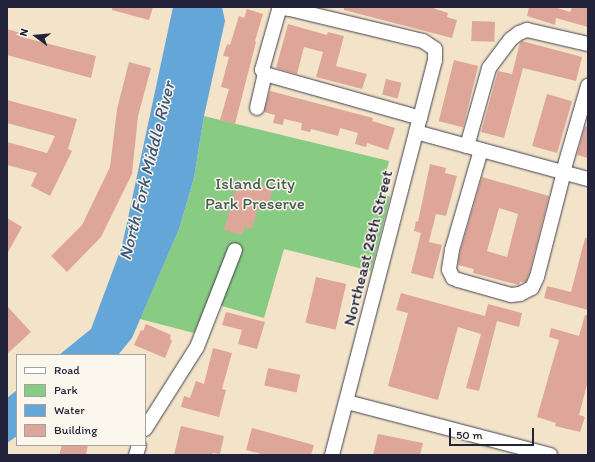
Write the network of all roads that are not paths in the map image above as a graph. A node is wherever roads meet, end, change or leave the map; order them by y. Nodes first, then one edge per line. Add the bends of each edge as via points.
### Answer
1 (588, 44) edge
2 (265, 74) junction
3 (588, 86) edge
4 (257, 108) dead end
5 (420, 118) junction
6 (416, 132) junction
7 (467, 146) junction
8 (482, 150) junction
9 (564, 172) junction
10 (588, 179) edge
11 (235, 250) dead end
12 (347, 402) junction
13 (146, 428) edge
14 (332, 455) edge
15 (550, 455) edge

1 - 7 street via 527,30 511,39 489,68
2 - 4 street
2 - 5 street
2 - 5 street, Northeast 28th Street via 262,70 277,15 283,8 423,41 435,49 435,60
3 - 9 street
5 - 6 street, Northeast 28th Street
6 - 7 street
6 - 12 street, Northeast 28th Street
7 - 8 street
8 - 9 street
8 - 9 street via 449,270 453,278 511,295 532,288 537,277
9 - 10 street
11 - 13 street via 197,347
12 - 14 street, Northeast 28th Street
12 - 15 street

